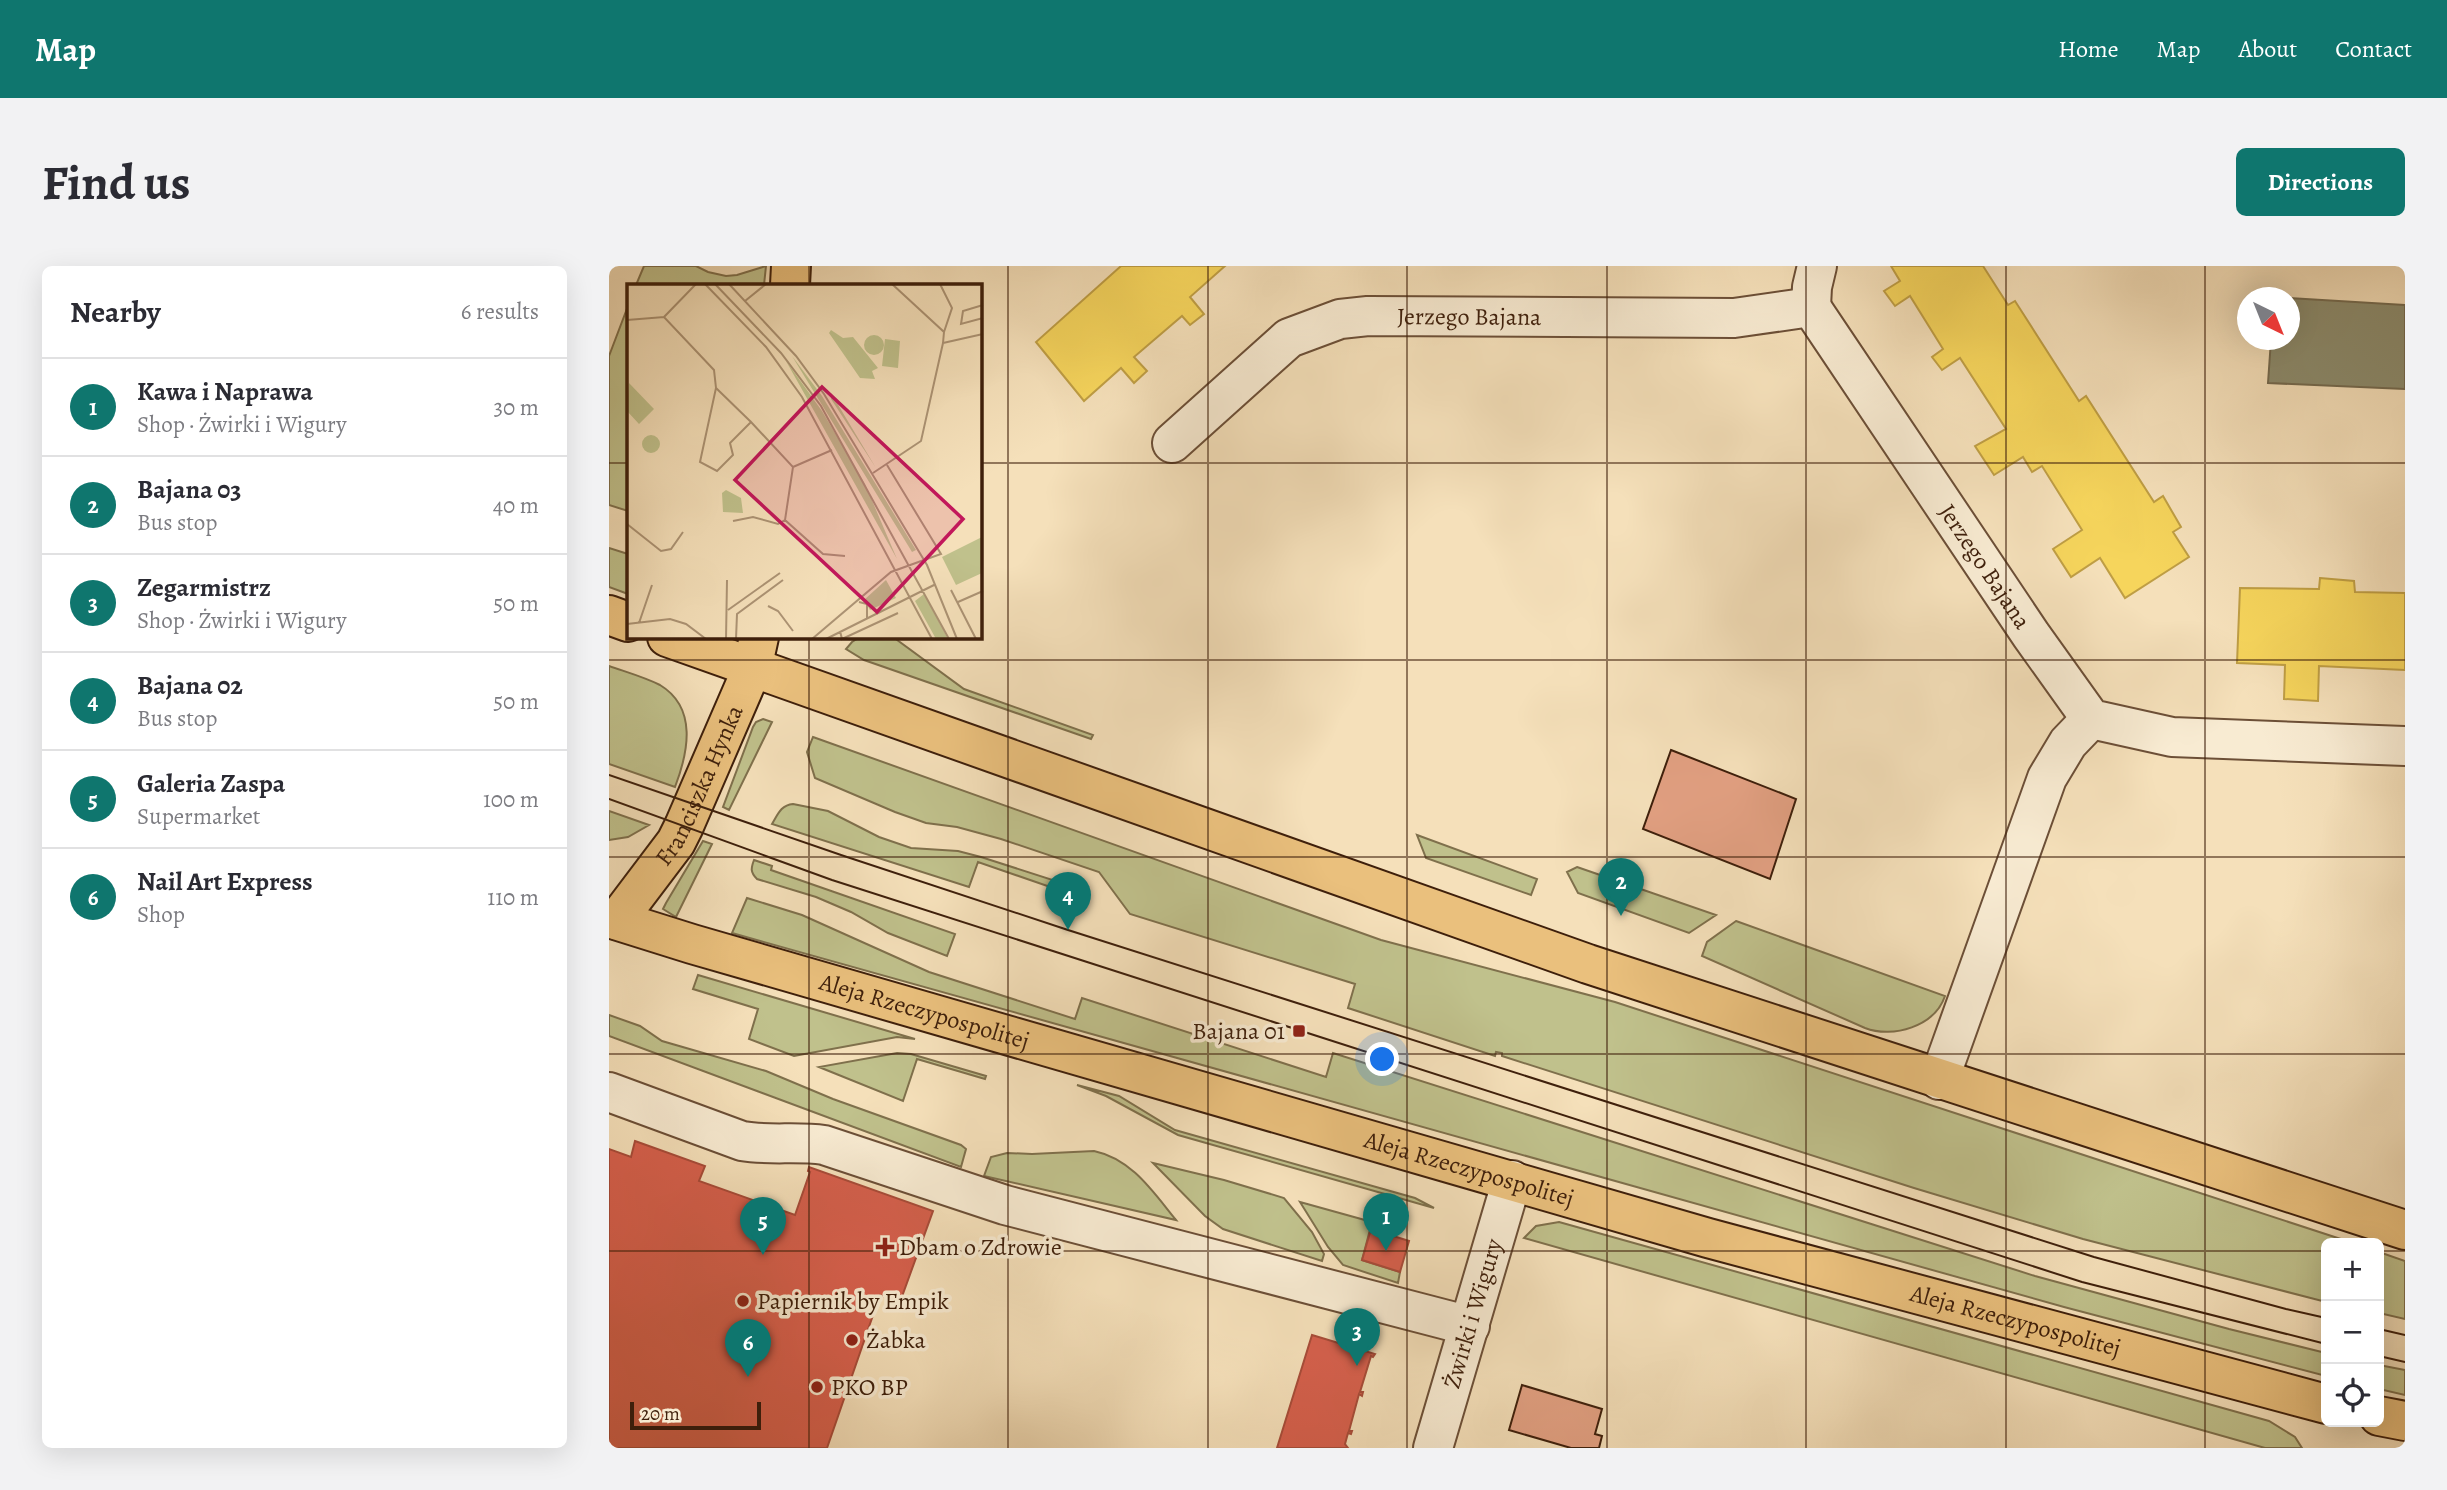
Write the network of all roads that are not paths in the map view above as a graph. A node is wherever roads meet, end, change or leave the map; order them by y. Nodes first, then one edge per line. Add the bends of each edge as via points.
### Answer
1 (791, 266) edge
2 (1817, 266) edge
3 (790, 284) edge
4 (1811, 307) junction
5 (1172, 443) dead end
6 (609, 615) edge
7 (627, 622) edge
8 (678, 639) edge
9 (756, 653) edge
10 (2091, 719) junction
11 (2405, 746) edge
12 (612, 923) edge
13 (1939, 1080) junction
14 (609, 1092) edge
15 (1512, 1180) junction
16 (2405, 1230) edge
17 (1470, 1326) junction
18 (2321, 1403) edge
19 (2384, 1417) edge
20 (2405, 1421) edge
21 (1434, 1441) edge

1 - 3 main road
2 - 4 street
4 - 5 street, Jerzego Bajana via 1734,318 1340,319 1289,338
4 - 10 street, Jerzego Bajana
6 - 7 main road
8 - 9 main road
9 - 12 main road, Franciszka Hynka via 680,834
9 - 13 main road via 1588,964
10 - 11 street via 2172,737
10 - 13 street via 2068,743 2047,778
12 - 15 main road, Aleja Rzeczypospolitej
13 - 16 main road
14 - 17 street via 742,1141 824,1145 1005,1205
15 - 17 street, Żwirki i Wigury
15 - 18 main road, Aleja Rzeczypospolitej via 1708,1238
17 - 21 street, Żwirki i Wigury
19 - 20 main road

